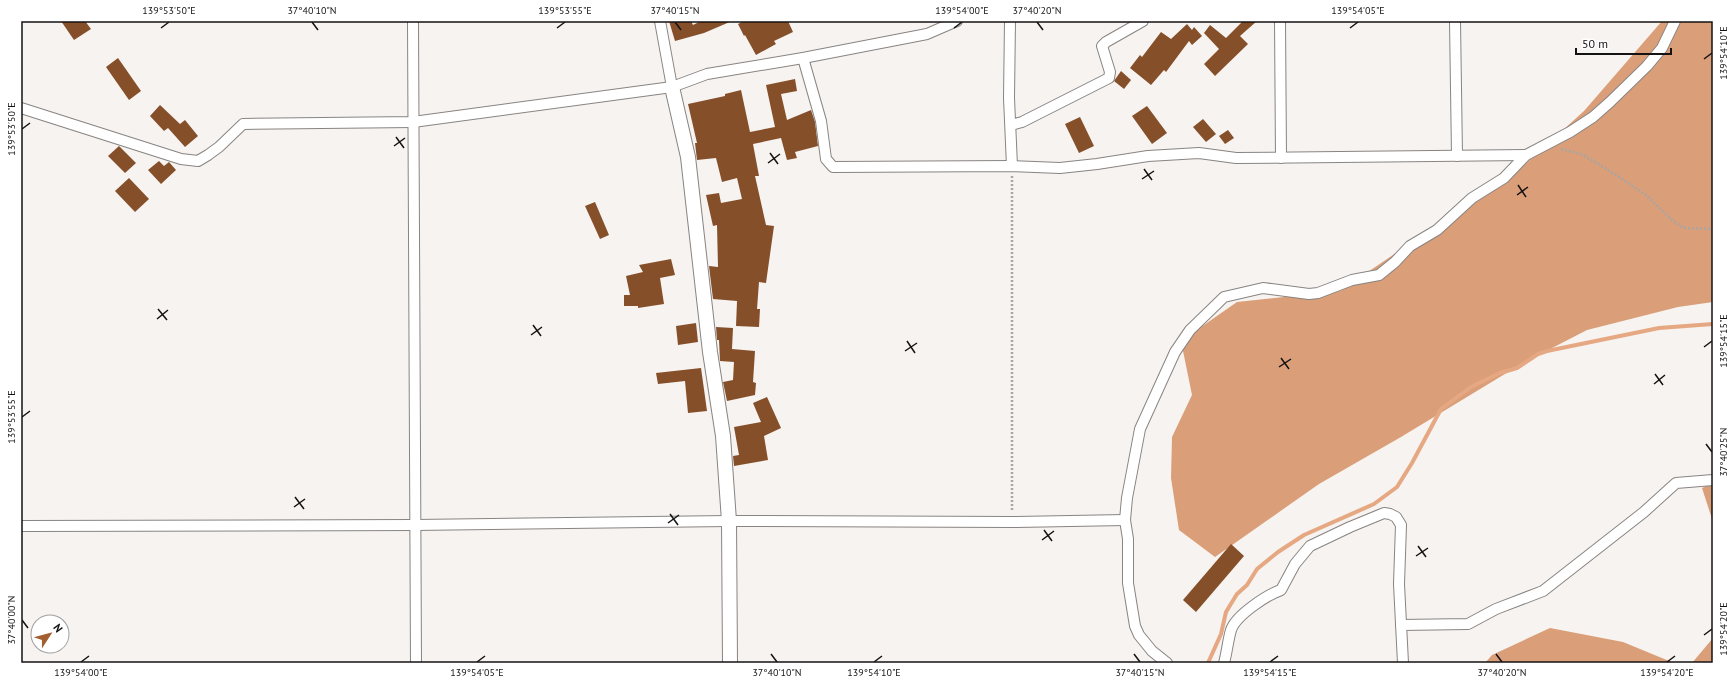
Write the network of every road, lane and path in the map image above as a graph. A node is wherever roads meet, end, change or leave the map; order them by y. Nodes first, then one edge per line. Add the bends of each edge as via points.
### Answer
1 (413, 21) edge
2 (660, 21) edge
3 (957, 21) edge
4 (1010, 21) edge
5 (1143, 21) edge
6 (1280, 21) edge
7 (1456, 21) edge
8 (1675, 21) edge
9 (803, 58) junction
10 (672, 87) junction
11 (21, 108) edge
12 (413, 122) junction
13 (1010, 126) junction
14 (1559, 148) dead end
15 (1526, 155) junction
16 (1456, 156) junction
17 (1281, 158) junction
18 (1012, 166) junction
19 (1713, 229) edge
20 (1713, 480) edge
21 (1125, 520) junction
22 (730, 521) junction
23 (1012, 522) junction
24 (415, 525) junction
25 (21, 526) edge
26 (1401, 625) junction
27 (416, 663) edge
28 (730, 663) edge
29 (1167, 663) edge
30 (1224, 663) edge
31 (1403, 663) edge

1 - 12 street
2 - 10 street
3 - 9 street via 927,34
4 - 13 street
5 - 13 street via 1102,46 1110,72 1109,78
6 - 17 street
7 - 16 street
8 - 15 street via 1662,48 1625,90 1593,117
9 - 10 street via 707,74
9 - 18 street via 821,121 826,159 833,167
10 - 12 street
10 - 22 street via 688,157 710,352 723,436
11 - 12 street via 181,159 198,161 219,147 243,124
12 - 24 street
13 - 18 street
14 - 19 path via 1581,154 1602,166 1646,195 1684,228
15 - 16 street
15 - 21 street via 1504,178 1472,198 1437,230 1410,246 1379,275 1352,280 1318,293 1263,288 1224,297 1190,330 1176,352 1145,416 1137,442
16 - 17 street
17 - 18 street via 1236,158 1199,153 1148,156 1060,168
18 - 23 path
20 - 26 street via 1676,483 1644,512 1543,591 1496,609 1468,624
21 - 23 street
21 - 29 street via 1128,540 1128,583 1135,626 1152,651
22 - 23 street
22 - 24 street
22 - 28 street
24 - 25 street
24 - 27 street
26 - 30 street via 1399,584 1402,525 1396,517 1384,513 1310,546 1295,564 1282,590 1255,605 1236,620
26 - 31 street

